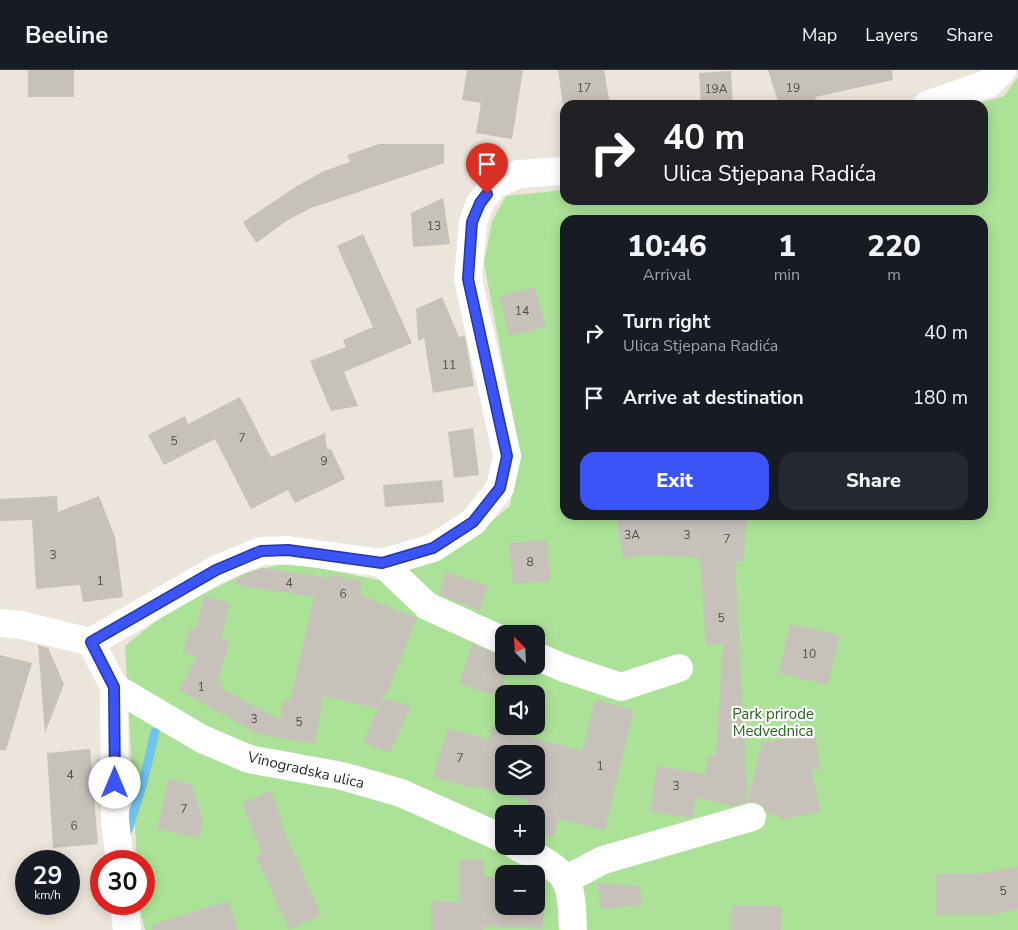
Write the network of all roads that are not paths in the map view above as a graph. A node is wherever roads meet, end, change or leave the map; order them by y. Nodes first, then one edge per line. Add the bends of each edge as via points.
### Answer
1 (1002, 70) edge
2 (941, 100) edge
3 (560, 171) edge
4 (382, 563) junction
5 (0, 623) edge
6 (495, 638) edge
7 (91, 642) junction
8 (545, 660) edge
9 (678, 668) dead end
10 (114, 687) junction
11 (752, 817) dead end
12 (495, 835) edge
13 (119, 850) edge
14 (531, 855) edge
15 (565, 880) junction
16 (125, 915) edge
17 (127, 930) edge
18 (573, 930) edge

1 - 2 street via 989,83
3 - 4 street via 518,174 494,186 480,203 472,222 468,279 507,456 500,488 473,522 433,548
4 - 6 street via 427,606
4 - 7 street via 288,550 261,551 216,570
5 - 7 street
7 - 10 street
8 - 9 street via 621,687
10 - 12 street, Vinogradska ulica via 202,739 249,759 342,776 401,793
10 - 13 street via 115,821
11 - 15 street via 603,860
14 - 15 street via 553,868
15 - 18 street
16 - 17 street

